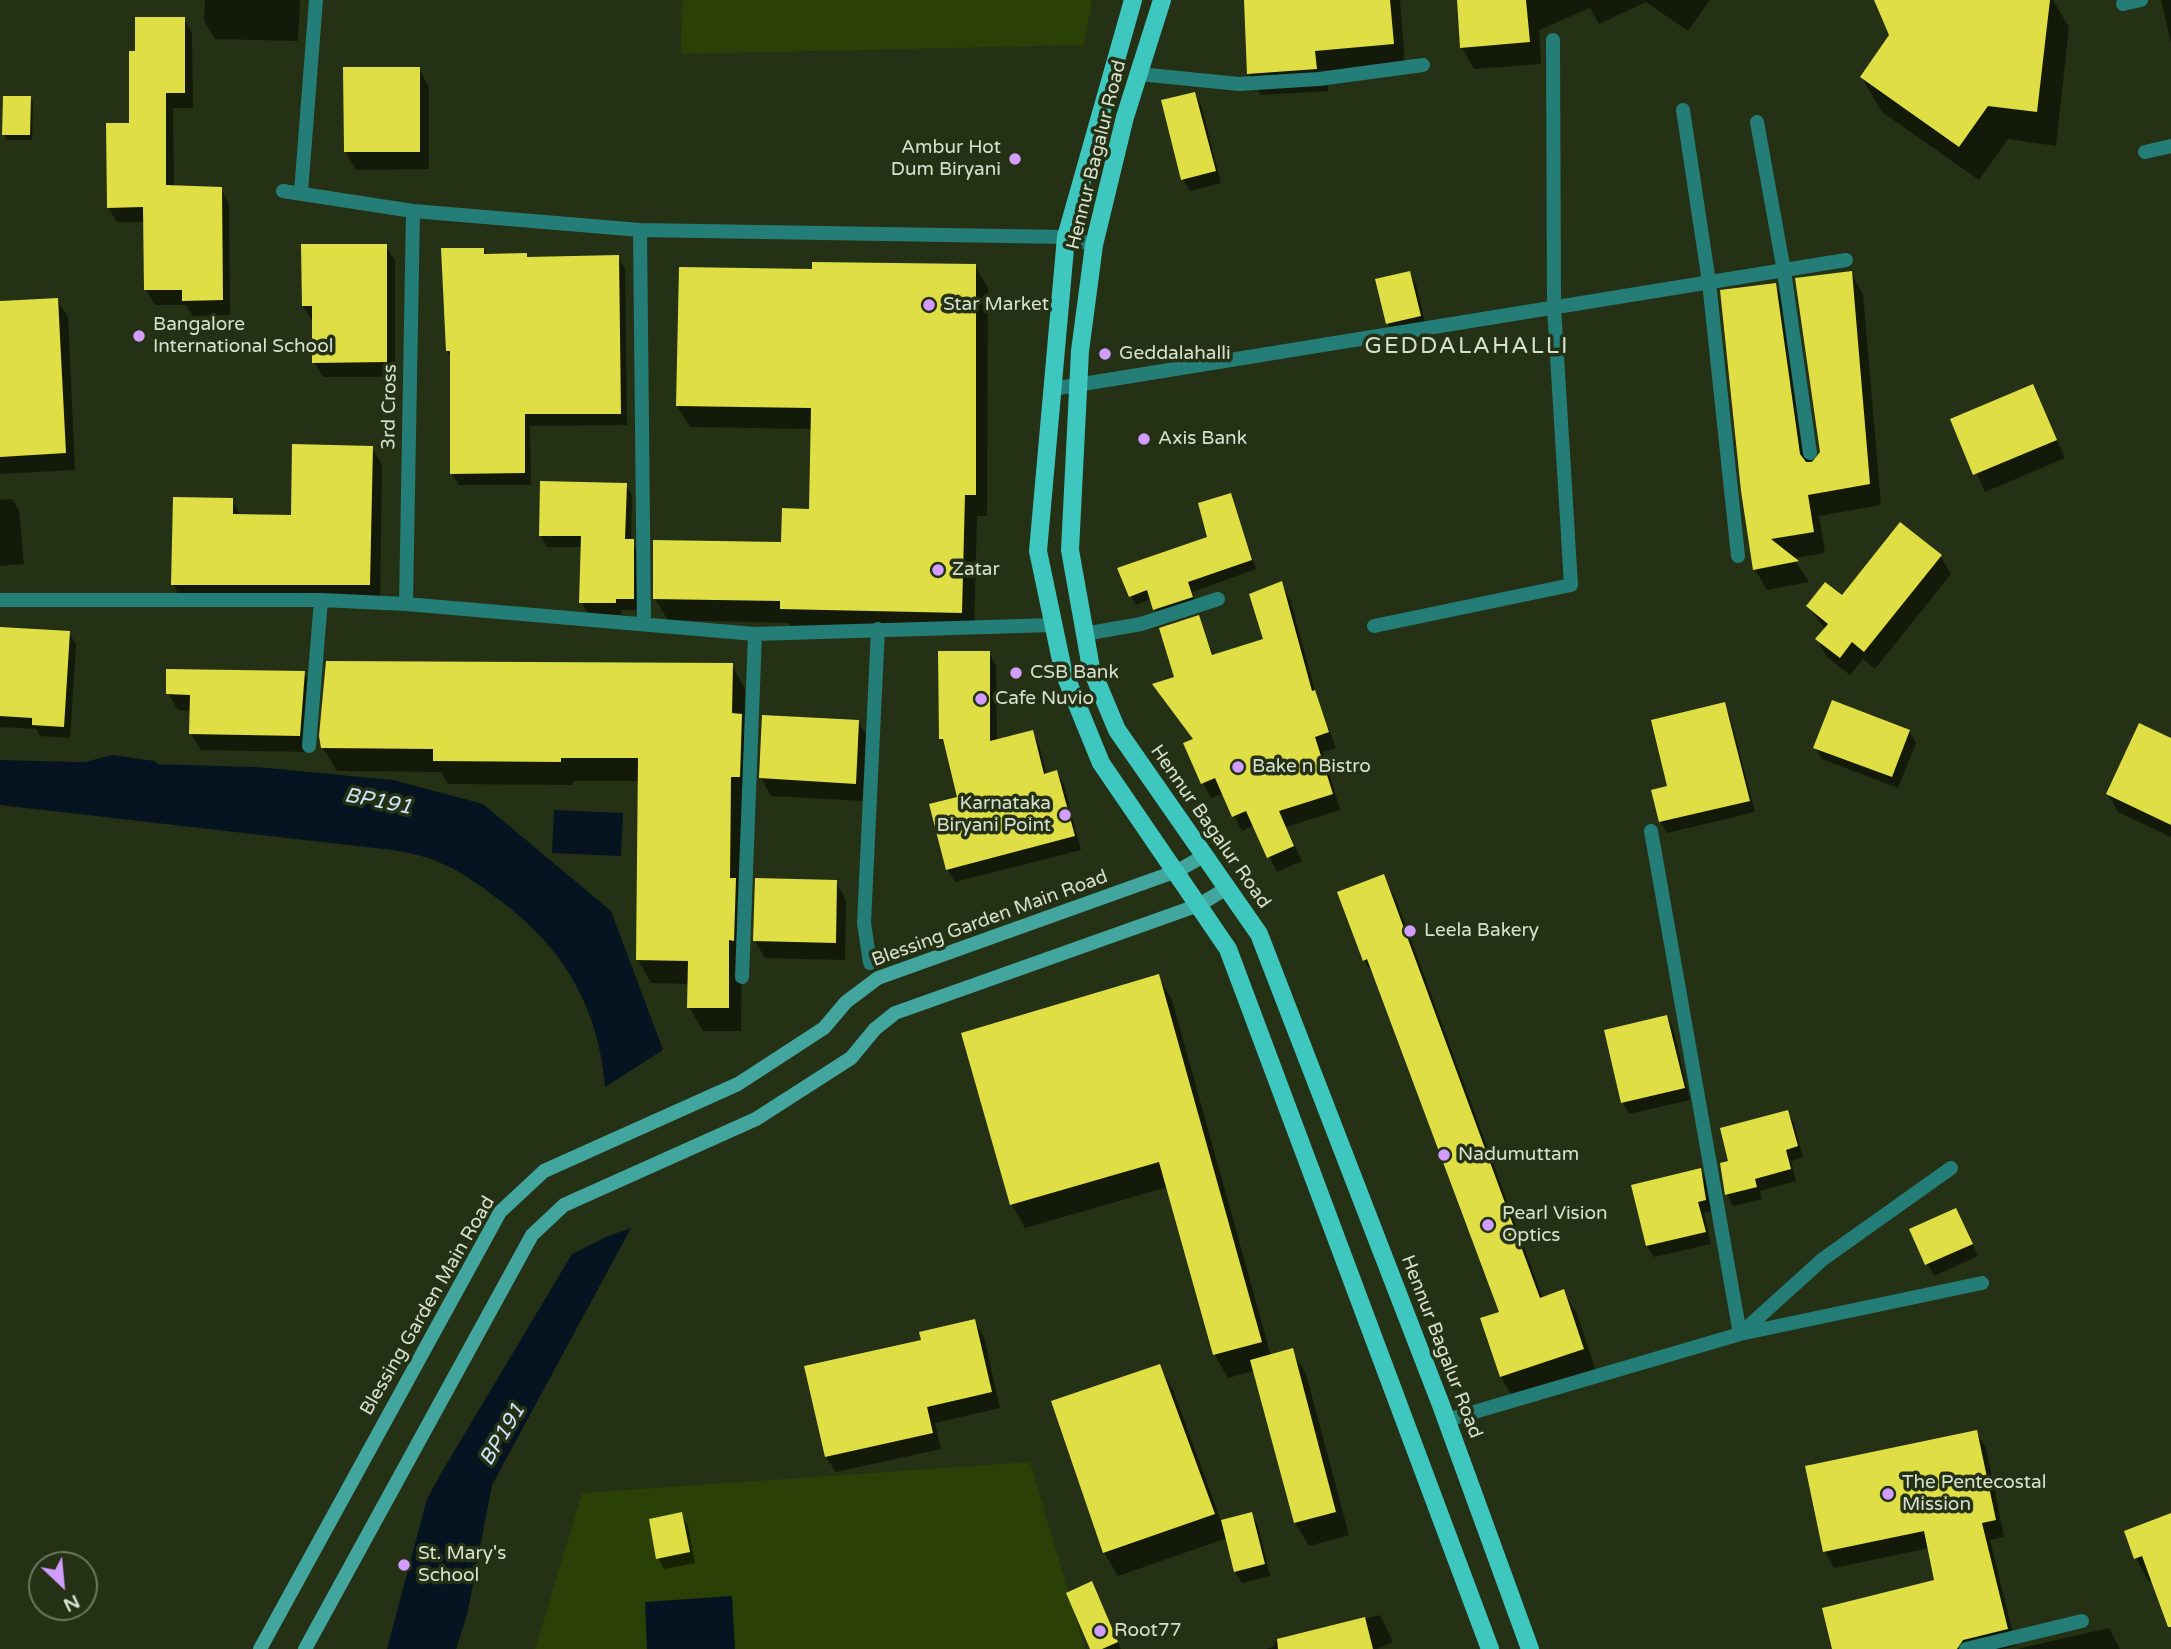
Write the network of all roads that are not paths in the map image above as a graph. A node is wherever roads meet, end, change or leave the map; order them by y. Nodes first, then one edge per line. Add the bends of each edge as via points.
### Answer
1 (316, 0) edge
2 (1133, 0) edge
3 (1162, 0) edge
4 (2141, 0) edge
5 (2123, 4) dead end
6 (1553, 40) dead end
7 (1423, 65) dead end
8 (1139, 74) junction
9 (1683, 110) dead end
10 (1757, 122) dead end
11 (2171, 146) edge
12 (2146, 152) dead end
13 (283, 191) dead end
14 (301, 192) junction
15 (413, 211) junction
16 (640, 230) junction
17 (1066, 237) junction
18 (1094, 244) junction
19 (1846, 260) dead end
20 (1784, 271) junction
21 (1709, 282) junction
22 (1554, 307) junction
23 (1078, 385) junction
24 (1052, 389) junction
25 (1810, 453) dead end
26 (1738, 556) dead end
27 (1218, 599) dead end
28 (0, 600) edge
29 (321, 600) junction
30 (406, 604) junction
31 (644, 623) junction
32 (1054, 625) junction
33 (1374, 626) dead end
34 (878, 629) junction
35 (755, 634) junction
36 (1084, 634) junction
37 (309, 746) dead end
38 (1651, 831) dead end
39 (1205, 856) junction
40 (1177, 872) junction
41 (1227, 888) junction
42 (1199, 905) junction
43 (870, 963) dead end
44 (743, 977) dead end
45 (1951, 1168) dead end
46 (1982, 1283) dead end
47 (1740, 1334) junction
48 (1447, 1420) junction
49 (2082, 1621) dead end
50 (260, 1649) edge
51 (305, 1649) edge
52 (1490, 1649) edge
53 (1530, 1649) edge
54 (1966, 1649) edge

1 - 14 street
2 - 17 main road, Hennur Bagalur Road
3 - 8 main road, Hennur Bagalur Road
4 - 5 street
6 - 22 street
7 - 8 street via 1239,84
8 - 18 main road, Hennur Bagalur Road
9 - 21 street
10 - 20 street
11 - 12 street
13 - 14 street
14 - 15 street
15 - 16 street
15 - 30 street, 3rd Cross
16 - 17 street
16 - 31 street
17 - 18 street
17 - 24 main road, Hennur Bagalur Road
18 - 23 main road, Hennur Bagalur Road
19 - 20 street
20 - 21 street
20 - 25 street
21 - 22 street
21 - 26 street
22 - 23 street
22 - 33 street via 1572,585
23 - 24 street
23 - 36 main road, Hennur Bagalur Road via 1070,550
24 - 32 main road, Hennur Bagalur Road via 1038,551
27 - 36 street via 1141,624
28 - 29 street
29 - 30 street
29 - 37 street
30 - 31 street
31 - 35 street
32 - 34 street
32 - 40 main road, Hennur Bagalur Road via 1063,670 1101,763
34 - 35 street
34 - 43 street via 864,923
35 - 44 street
36 - 39 main road, Hennur Bagalur Road via 1091,668 1117,730
38 - 47 street
39 - 40 main road, Blessing Garden Main Road
39 - 41 main road, Hennur Bagalur Road
40 - 42 main road, Hennur Bagalur Road
40 - 50 main road, Blessing Garden Main Road via 878,978 846,1002 824,1028 748,1077 544,1171 500,1212
41 - 42 main road
41 - 48 main road, Hennur Bagalur Road via 1259,934
42 - 51 main road via 895,1013 851,1058 757,1119 565,1205 532,1235
42 - 52 main road, Hennur Bagalur Road via 1228,949
45 - 47 street via 1823,1259
46 - 47 street
47 - 48 street
48 - 53 main road, Hennur Bagalur Road
49 - 54 street

